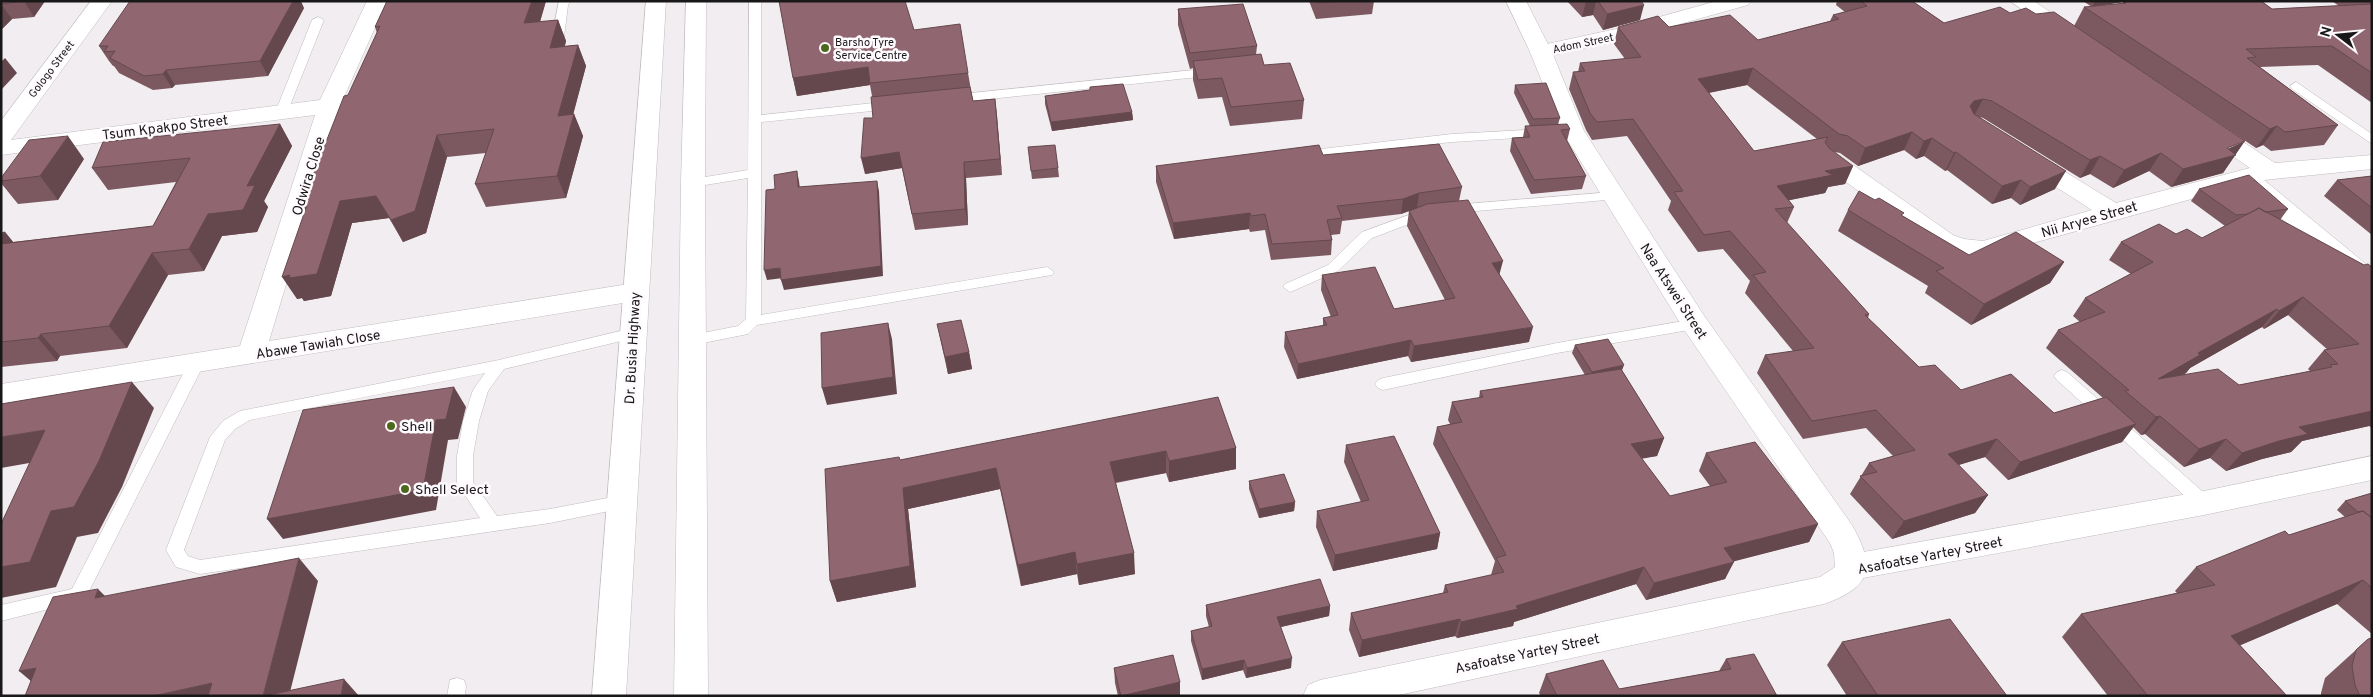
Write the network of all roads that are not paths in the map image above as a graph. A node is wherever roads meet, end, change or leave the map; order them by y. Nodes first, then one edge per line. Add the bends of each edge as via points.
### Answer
1 (102, 1) edge
2 (377, 1) edge
3 (566, 1) edge
4 (656, 1) edge
5 (696, 1) edge
6 (754, 1) edge
7 (1516, 1) edge
8 (1741, 1) edge
9 (2020, 1) edge
10 (2079, 17) dead end
11 (318, 20) dead end
12 (2050, 22) junction
13 (558, 36) edge
14 (2083, 44) edge
15 (1541, 52) junction
16 (1223, 71) edge
17 (2296, 86) dead end
18 (935, 101) edge
19 (905, 104) edge
20 (329, 106) junction
21 (281, 113) junction
22 (2189, 116) edge
23 (756, 119) junction
24 (1573, 131) junction
25 (1, 136) edge
26 (2372, 140) edge
27 (2006, 145) edge
28 (1, 148) edge
29 (1294, 156) edge
30 (1831, 160) edge
31 (2372, 162) edge
32 (754, 173) junction
33 (2259, 174) junction
34 (693, 183) junction
35 (1613, 196) junction
36 (2112, 212) junction
37 (1047, 272) dead end
38 (2372, 283) edge
39 (1290, 287) dead end
40 (635, 292) junction
41 (753, 321) junction
42 (1695, 324) junction
43 (633, 333) junction
44 (693, 340) junction
45 (251, 355) junction
46 (196, 364) junction
47 (499, 365) junction
48 (2062, 376) dead end
49 (1383, 384) dead end
50 (1, 394) edge
51 (2372, 468) edge
52 (623, 502) junction
53 (2204, 503) junction
54 (493, 522) junction
55 (1852, 567) junction
56 (78, 594) junction
57 (1, 613) edge
58 (63, 628) edge
59 (1338, 694) edge
60 (609, 696) edge
61 (691, 696) edge

1 - 25 main road, Gologo Street
2 - 20 main road, Odwira Close
3 - 13 lane
4 - 40 main road, Dr. Busia Highway
5 - 34 main road
6 - 23 lane
7 - 15 main road, Naa Atswei Street
8 - 15 main road, Adom Street via 1619,35
9 - 12 main road
10 - 12 main road
11 - 21 lane
12 - 14 main road
15 - 24 main road, Naa Atswei Street
16 - 18 lane
17 - 26 lane
19 - 23 lane
20 - 21 main road, Tsum Kpakpo Street
20 - 45 main road, Odwira Close
21 - 28 main road, Tsum Kpakpo Street
22 - 33 main road
23 - 32 lane
24 - 29 lane via 1452,138
24 - 35 main road, Naa Atswei Street
27 - 36 main road
30 - 36 main road, Nii Aryee Street via 1944,241 1962,247 1983,249
31 - 33 main road, Nii Aryee Street
32 - 34 lane
32 - 41 lane
33 - 36 main road, Nii Aryee Street
33 - 38 main road
34 - 44 main road
35 - 39 lane via 1422,213 1367,235 1333,268
35 - 42 main road, Naa Atswei Street
37 - 41 lane
40 - 43 main road, Dr. Busia Highway
40 - 45 main road, Abawe Tawiah Close
41 - 44 lane via 743,330
42 - 49 lane
42 - 55 main road, Naa Atswei Street via 1841,534 1848,546
43 - 47 lane
43 - 52 main road, Dr. Busia Highway
44 - 61 main road
45 - 46 main road, Abawe Tawiah Close
46 - 50 main road, Abawe Tawiah Close
46 - 56 lane
47 - 54 lane via 481,390 465,456 465,483
47 - 54 lane via 246,415 229,425 218,437 175,550 182,562 200,567
48 - 53 lane
51 - 53 main road, Asafoatse Yartey Street
52 - 54 lane via 550,516
52 - 60 main road, Dr. Busia Highway
53 - 55 main road, Asafoatse Yartey Street
55 - 59 main road, Asafoatse Yartey Street via 1840,584 1824,590
56 - 57 lane
56 - 58 lane

